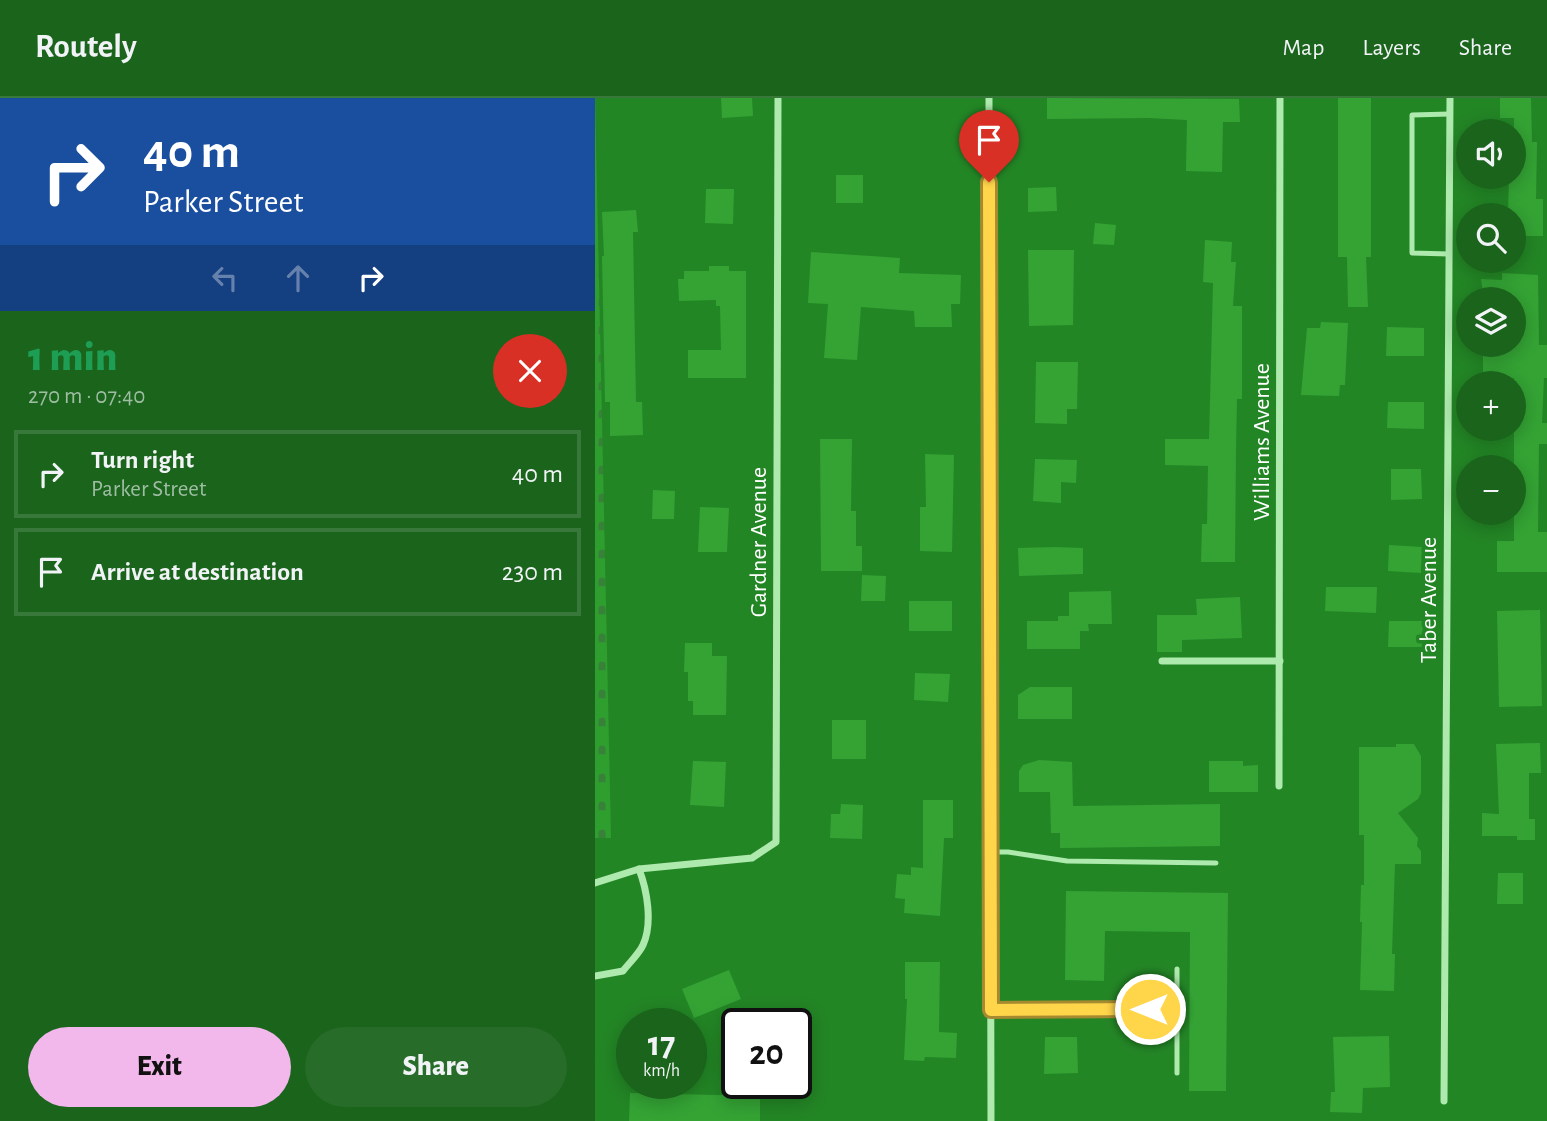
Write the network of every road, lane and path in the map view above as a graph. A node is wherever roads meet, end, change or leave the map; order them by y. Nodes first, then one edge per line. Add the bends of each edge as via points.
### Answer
1 (778, 98) edge
2 (989, 98) edge
3 (1280, 98) edge
4 (1450, 98) edge
5 (1450, 114) junction
6 (1449, 254) junction
7 (1280, 661) junction
8 (1162, 662) dead end
9 (1279, 786) dead end
10 (991, 852) junction
11 (1216, 863) dead end
12 (639, 869) junction
13 (595, 883) edge
14 (1177, 969) dead end
15 (595, 976) edge
16 (1177, 1008) junction
17 (991, 1010) junction
18 (1177, 1073) dead end
19 (1444, 1101) dead end
20 (991, 1121) edge

1 - 12 street, Gardner Avenue via 776,842 752,858
2 - 10 street
3 - 7 street, Williams Avenue
4 - 5 street, Taber Avenue
5 - 6 street, Taber Avenue
5 - 6 lane via 1412,115 1412,253
6 - 19 street, Taber Avenue
7 - 8 street
7 - 9 street, Williams Avenue
10 - 11 lane via 1067,861
10 - 17 street
12 - 13 street
12 - 15 street via 646,888 643,944 623,971
14 - 16 lane
16 - 17 lane
16 - 18 lane
17 - 20 street

